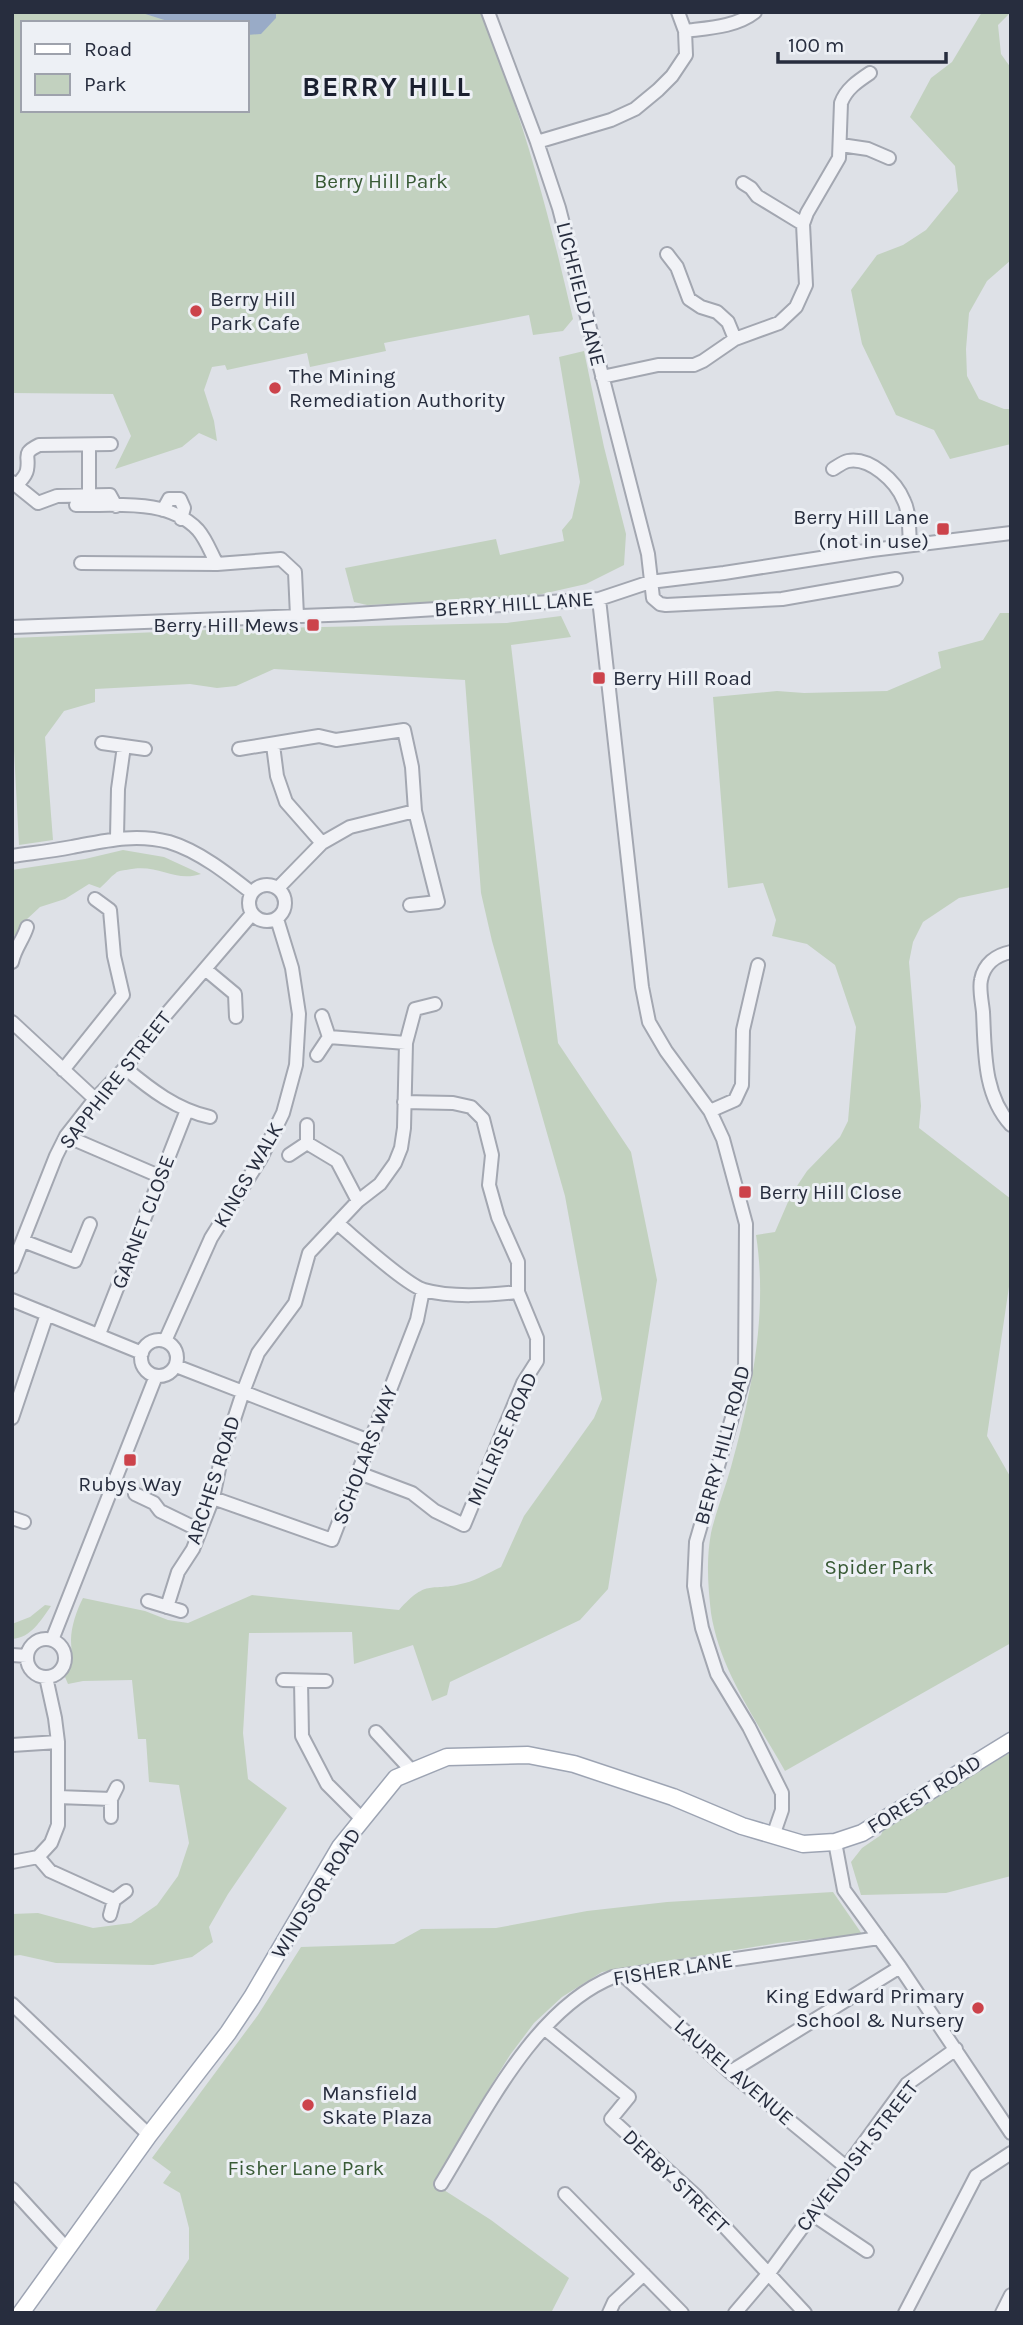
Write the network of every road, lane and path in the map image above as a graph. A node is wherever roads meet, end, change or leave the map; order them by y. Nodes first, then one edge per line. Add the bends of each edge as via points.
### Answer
1 (488, 12) edge
2 (678, 12) edge
3 (755, 12) edge
4 (685, 31) junction
5 (870, 73) dead end
6 (537, 142) junction
7 (841, 145) junction
8 (889, 158) dead end
9 (743, 183) dead end
10 (803, 224) junction
11 (667, 254) dead end
12 (735, 339) junction
13 (603, 377) junction
14 (89, 444) junction
15 (111, 444) dead end
16 (833, 469) dead end
17 (14, 484) edge
18 (89, 495) junction
19 (76, 505) dead end
20 (116, 506) junction
21 (1011, 533) edge
22 (910, 545) junction
23 (81, 563) dead end
24 (217, 564) junction
25 (897, 579) dead end
26 (650, 582) junction
27 (599, 599) junction
28 (297, 616) junction
29 (12, 627) edge
30 (102, 743) dead end
31 (272, 745) junction
32 (124, 746) junction
33 (145, 749) dead end
34 (239, 749) dead end
35 (415, 811) junction
36 (117, 837) junction
37 (322, 843) junction
38 (12, 856) edge
39 (278, 888) junction
40 (252, 893) junction
41 (95, 899) dead end
42 (410, 905) dead end
43 (252, 914) junction
44 (277, 919) junction
45 (27, 939) dead end
46 (1011, 952) edge
47 (12, 962) edge
48 (205, 969) junction
49 (753, 969) dead end
50 (435, 1004) dead end
51 (322, 1016) dead end
52 (236, 1017) dead end
53 (12, 1022) edge
54 (329, 1037) junction
55 (406, 1043) junction
56 (317, 1055) dead end
57 (125, 1068) junction
58 (63, 1070) junction
59 (95, 1099) junction
60 (404, 1102) junction
61 (187, 1110) junction
62 (710, 1111) junction
63 (210, 1116) dead end
64 (307, 1125) dead end
65 (1011, 1125) edge
66 (66, 1136) junction
67 (307, 1143) junction
68 (289, 1155) dead end
69 (159, 1177) junction
70 (358, 1201) junction
71 (337, 1223) junction
72 (90, 1224) dead end
73 (23, 1241) junction
74 (12, 1267) edge
75 (423, 1290) junction
76 (518, 1293) junction
77 (12, 1300) edge
78 (47, 1314) junction
79 (99, 1334) junction
80 (165, 1341) junction
81 (142, 1353) junction
82 (176, 1366) junction
83 (156, 1376) junction
84 (243, 1392) junction
85 (12, 1418) edge
86 (372, 1442) junction
87 (359, 1473) junction
88 (135, 1494) dead end
89 (213, 1497) junction
90 (199, 1530) junction
91 (148, 1601) dead end
92 (167, 1607) junction
93 (181, 1611) dead end
94 (52, 1640) junction
95 (12, 1655) edge
96 (27, 1656) junction
97 (46, 1677) junction
98 (283, 1680) dead end
99 (300, 1681) junction
100 (326, 1681) dead end
101 (376, 1732) dead end
102 (1011, 1741) edge
103 (58, 1742) junction
104 (12, 1745) edge
105 (412, 1771) junction
106 (58, 1797) junction
107 (111, 1817) dead end
108 (362, 1819) junction
109 (773, 1836) junction
110 (835, 1842) junction
111 (38, 1857) junction
112 (12, 1862) edge
113 (126, 1891) dead end
114 (114, 1900) junction
115 (110, 1915) dead end
116 (879, 1938) junction
117 (900, 1967) junction
118 (624, 1976) junction
119 (12, 2004) edge
120 (544, 2028) junction
121 (956, 2049) junction
122 (730, 2072) junction
123 (1011, 2133) edge
124 (149, 2135) junction
125 (1011, 2153) edge
126 (846, 2167) junction
127 (441, 2184) dead end
128 (12, 2189) edge
129 (565, 2194) dead end
130 (812, 2214) junction
131 (67, 2249) junction
132 (867, 2251) dead end
133 (769, 2273) junction
134 (644, 2274) junction
135 (1011, 2295) edge
136 (21, 2313) edge
137 (609, 2313) edge
138 (682, 2313) edge
139 (735, 2313) edge
140 (805, 2313) edge
141 (905, 2313) edge
142 (1002, 2313) edge

1 - 6 street, LICHFIELD LANE
2 - 4 street
3 - 4 street via 722,26
4 - 6 street via 685,55 672,76 635,109
5 - 7 street via 844,96
6 - 13 street, LICHFIELD LANE
7 - 8 street
7 - 10 street via 835,167
9 - 10 street
10 - 12 street via 806,285 796,306 779,323
11 - 12 street via 689,299 717,312 728,322
12 - 13 street via 694,365 657,365
13 - 26 street, LICHFIELD LANE via 648,554
14 - 15 street
14 - 17 street via 39,445 29,450 26,474
14 - 18 street
16 - 22 street via 845,461 860,461 892,484 905,502
17 - 18 street via 38,503 57,496
18 - 20 street via 110,495
19 - 20 street
20 - 24 street via 156,507 181,519 198,530
21 - 22 street, BERRY HILL LANE
22 - 26 street, BERRY HILL LANE
23 - 24 street
24 - 28 street via 281,559 295,572
25 - 26 street via 782,599 671,605 655,600
26 - 27 street, BERRY HILL LANE
27 - 28 street, BERRY HILL LANE
27 - 62 street, BERRY HILL ROAD via 649,1022
28 - 29 street, BERRY HILL LANE
30 - 32 street
31 - 34 street
31 - 35 street via 319,736 336,740 404,730
31 - 37 street via 286,802
32 - 33 street
32 - 36 street
35 - 37 street via 350,827
35 - 42 street via 438,902
36 - 38 street
36 - 40 street via 168,842 229,874
37 - 39 street
39 - 40 street via 259,886
39 - 44 street via 286,902
40 - 43 street
41 - 58 street via 116,909 114,956 123,995
43 - 44 street via 264,922
43 - 48 street, SAPPHIRE STREET
44 - 80 street, KINGS WALK via 292,968 299,1014 296,1065 284,1113 211,1238
45 - 47 street via 15,948
46 - 65 street via 988,965 981,980 986,1070 1003,1116
48 - 52 street via 235,994
48 - 57 street, SAPPHIRE STREET
49 - 62 street via 743,1030 742,1085 735,1100
50 - 55 street, ARCHES ROAD via 413,1002
51 - 54 street
53 - 58 street
54 - 55 street
54 - 56 street
55 - 60 street, ARCHES ROAD
57 - 59 street, SAPPHIRE STREET
57 - 61 street
58 - 59 street
59 - 66 street, SAPPHIRE STREET
60 - 70 street, ARCHES ROAD via 401,1148 395,1163 380,1184
60 - 76 street, MILLRISE ROAD via 453,1103 471,1107 483,1119 492,1155 489,1185 518,1262
61 - 63 street
61 - 69 street, GARNET CLOSE
62 - 109 street, BERRY HILL ROAD via 723,1139 746,1224 745,1373 696,1542 694,1586 717,1674 782,1793
64 - 67 street
66 - 69 street
66 - 73 street, SAPPHIRE STREET
67 - 68 street
67 - 70 street via 337,1161
69 - 79 street, GARNET CLOSE
70 - 71 street, ARCHES ROAD
71 - 75 street
71 - 84 street, ARCHES ROAD via 309,1253 295,1303 258,1353
72 - 73 street via 75,1261
73 - 74 street, SAPPHIRE STREET
75 - 76 street
75 - 86 street, SCHOLARS WAY via 417,1320
76 - 87 street, MILLRISE ROAD via 537,1338 537,1361 523,1383 464,1525 412,1493
77 - 78 street
78 - 79 street
78 - 85 street
79 - 81 street
80 - 81 street via 153,1341
80 - 82 street via 177,1354
81 - 83 street via 146,1370
82 - 83 street via 168,1374
82 - 84 street
83 - 94 street
84 - 86 street
84 - 89 street, ARCHES ROAD
86 - 87 street, SCHOLARS WAY
87 - 89 street, SCHOLARS WAY via 332,1540
88 - 90 street
89 - 90 street, ARCHES ROAD
90 - 92 street, ARCHES ROAD
91 - 92 street
92 - 93 street
94 - 96 street via 35,1642
94 - 97 street via 65,1658 61,1669
95 - 96 street
96 - 97 street via 34,1673
97 - 103 street
98 - 99 street
99 - 100 street
99 - 108 street via 302,1736 327,1784
101 - 105 street
102 - 110 main road, FOREST ROAD via 862,1833
103 - 104 street
103 - 106 street
105 - 108 main road, WINDSOR ROAD via 396,1778
105 - 109 main road, WINDSOR ROAD via 447,1757 528,1755 574,1764
106 - 107 street via 114,1793
106 - 111 street via 58,1825 51,1843
108 - 124 main road, WINDSOR ROAD via 340,1846 253,1997
109 - 110 main road, WINDSOR ROAD via 803,1844
110 - 116 street via 844,1890
111 - 112 street
111 - 114 street via 50,1871
113 - 114 street
114 - 115 street
116 - 117 street
116 - 118 street, FISHER LANE
117 - 121 street
117 - 122 street
118 - 120 street, FISHER LANE via 592,1985
118 - 122 street, LAUREL AVENUE
119 - 124 street
120 - 127 street, FISHER LANE via 518,2059
120 - 133 street, DERBY STREET via 629,2098 611,2119 696,2196
121 - 123 street
121 - 126 street, CAVENDISH STREET via 907,2084
122 - 126 street, LAUREL AVENUE
124 - 131 main road, WINDSOR ROAD
125 - 141 street via 975,2176
126 - 130 street, CAVENDISH STREET
128 - 131 street
129 - 134 street
130 - 132 street
130 - 133 street, CAVENDISH STREET
131 - 136 main road, WINDSOR ROAD
133 - 139 street, CAVENDISH STREET
133 - 140 street, DERBY STREET
134 - 137 street via 614,2302
134 - 138 street
135 - 142 street

